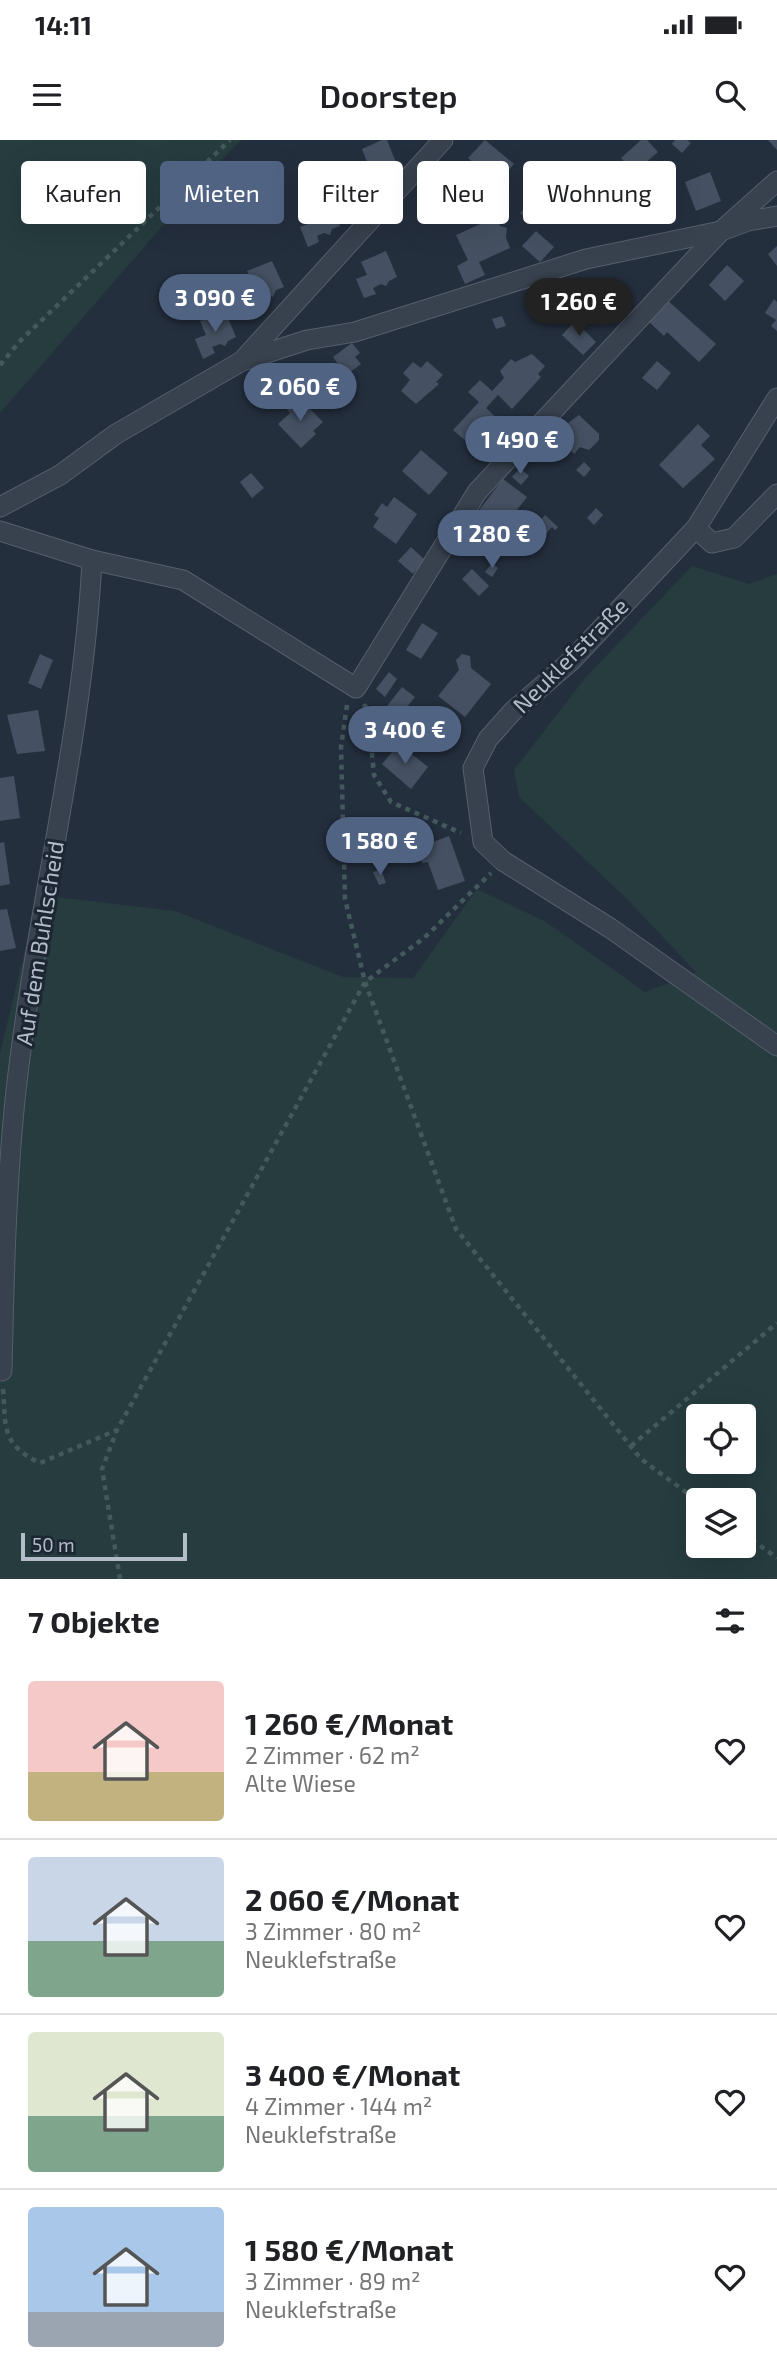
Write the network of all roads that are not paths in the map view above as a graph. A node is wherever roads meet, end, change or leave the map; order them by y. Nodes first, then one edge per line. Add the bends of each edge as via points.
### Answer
1 (443, 140) edge
2 (777, 181) edge
3 (777, 216) edge
4 (721, 231) junction
5 (242, 361) junction
6 (777, 398) edge
7 (777, 494) edge
8 (0, 508) edge
9 (696, 528) junction
10 (0, 531) edge
11 (92, 560) junction
12 (777, 1046) edge
13 (2, 1371) road end

1 - 5 street
2 - 4 street
3 - 4 street
4 - 5 street via 586,259 355,332 307,340
4 - 11 street via 477,492 356,688 183,580
5 - 8 street via 116,433 60,475
6 - 9 street, Neuklefstraße
7 - 9 street via 734,538 712,543
9 - 12 street, Neuklefstraße via 570,661 488,739 472,768 483,842 503,861 610,928
10 - 11 street
11 - 13 street, Auf dem Buhlscheid via 73,732 15,1099

